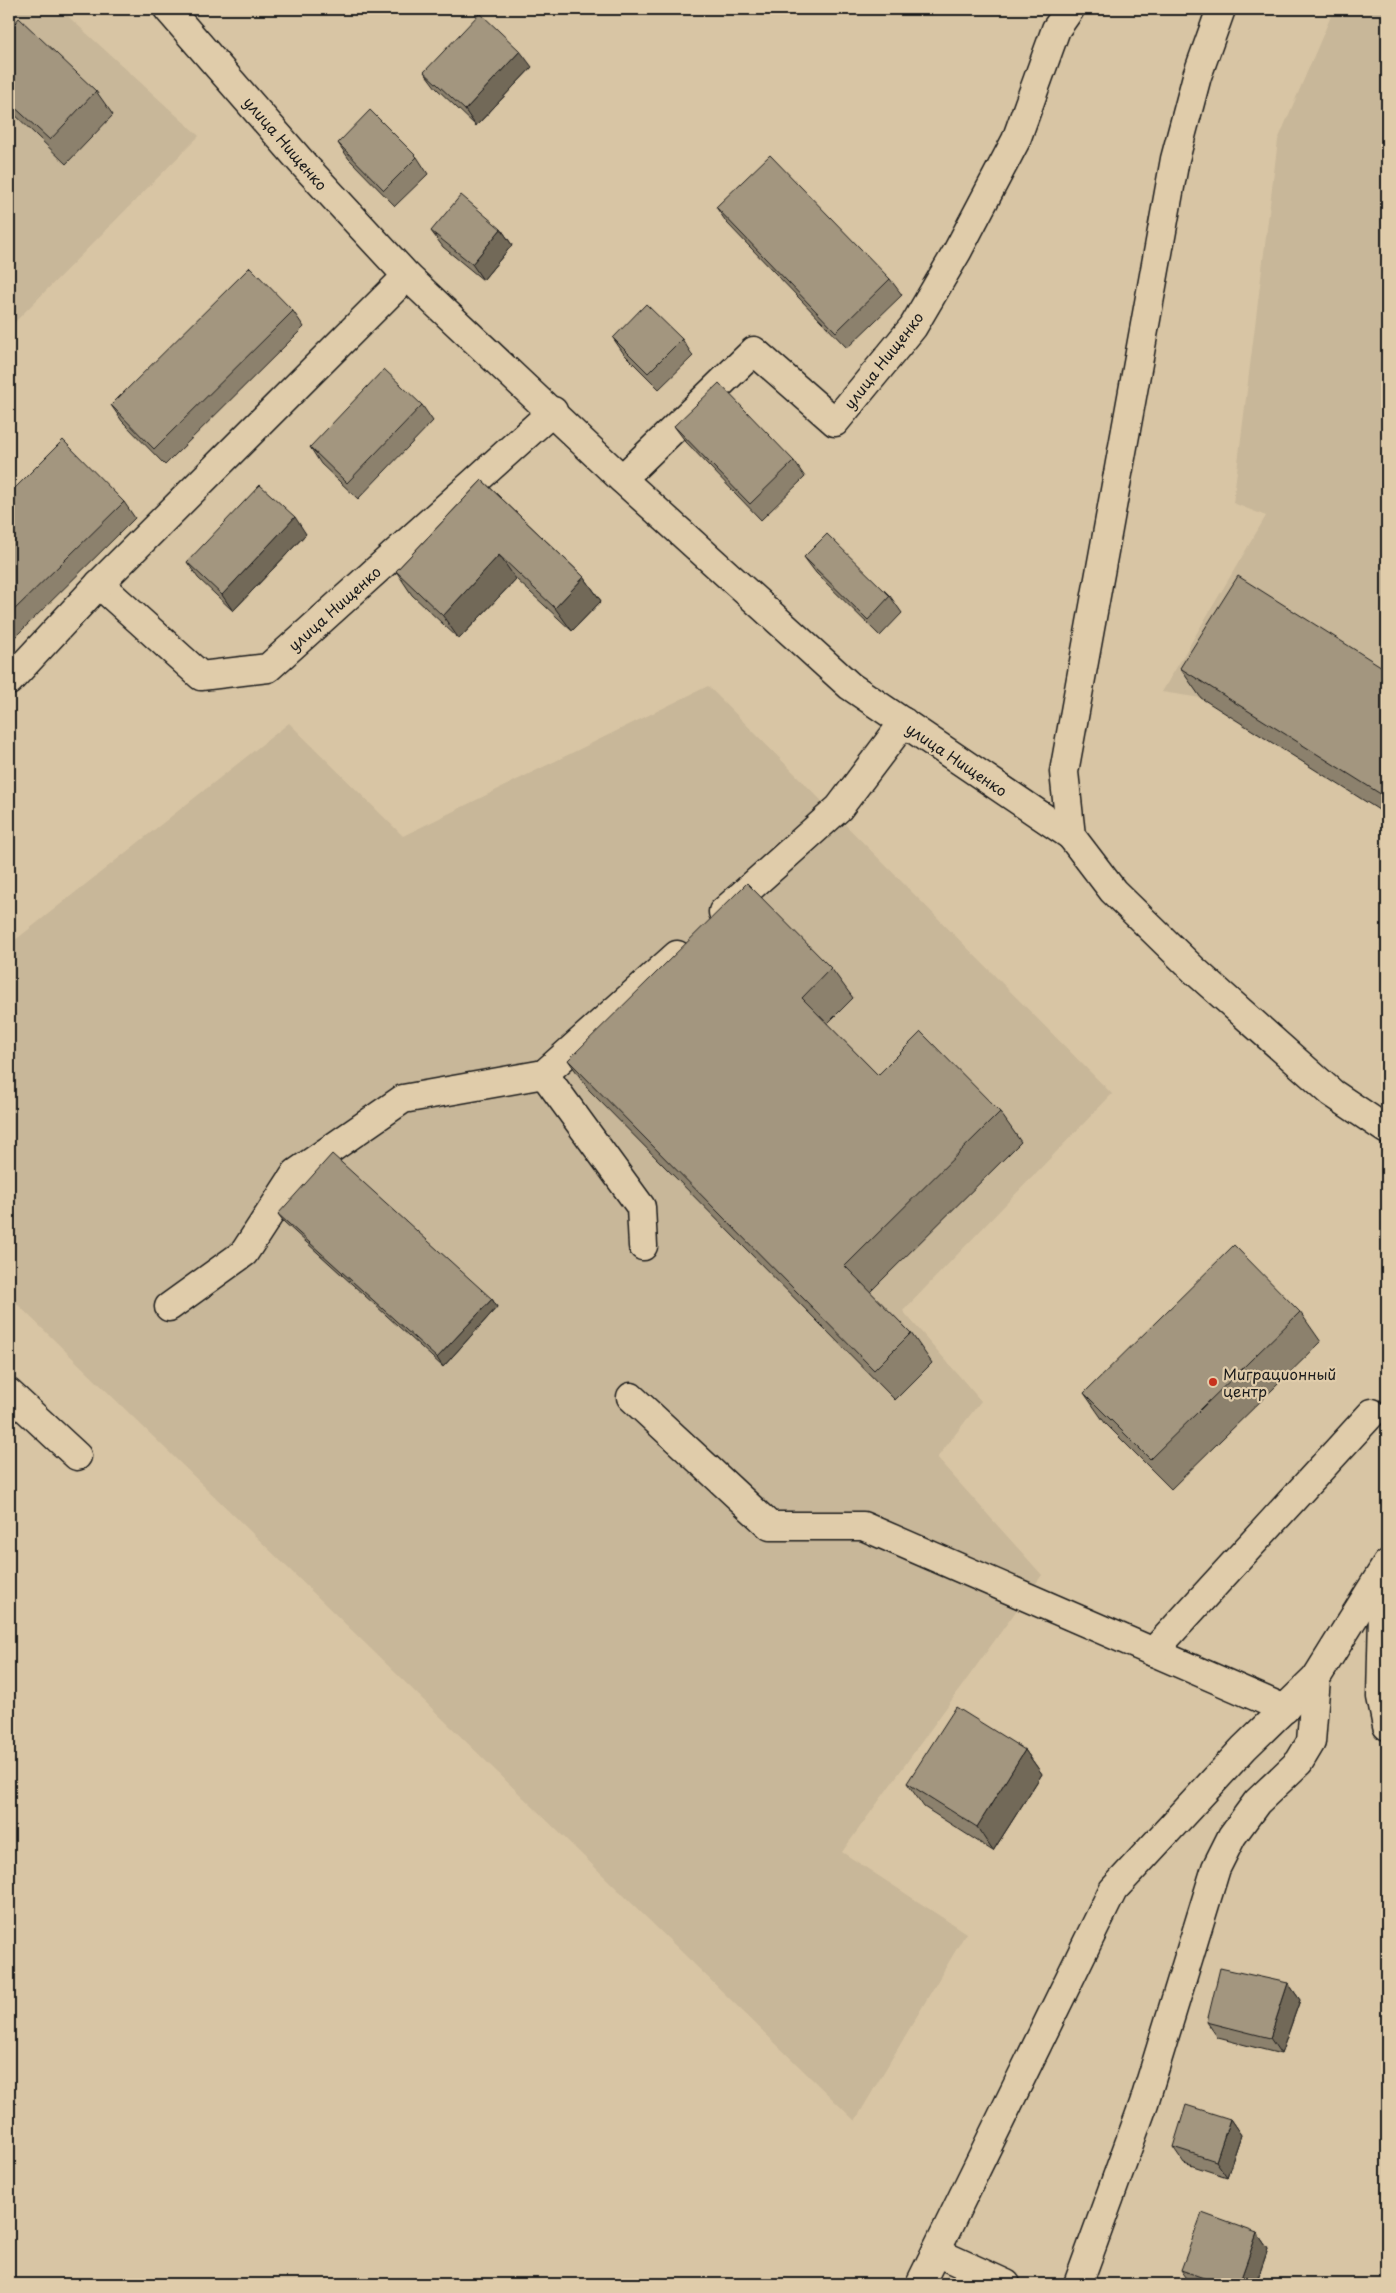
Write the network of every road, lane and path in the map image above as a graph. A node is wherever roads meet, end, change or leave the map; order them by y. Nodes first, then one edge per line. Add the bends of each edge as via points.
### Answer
1 (168, 9) edge
2 (1070, 9) edge
3 (1221, 9) edge
4 (407, 276) junction
5 (553, 411) junction
6 (622, 479) junction
7 (98, 584) junction
8 (9, 680) edge
9 (904, 722) junction
10 (1072, 836) junction
11 (544, 1074) junction
12 (1387, 1130) edge
13 (643, 1246) dead end
14 (169, 1307) dead end
15 (9, 1393) edge
16 (631, 1397) dead end
17 (1372, 1413) dead end
18 (77, 1456) dead end
19 (1385, 1567) edge
20 (1153, 1652) junction
21 (1316, 1678) junction
22 (1285, 1709) junction
23 (1387, 1726) edge
24 (936, 2252) junction
25 (920, 2284) edge
26 (1006, 2284) edge
27 (1078, 2284) edge

1 - 4 street, улица Нищенко via 304,165
2 - 6 street, улица Нищенко via 1056,29 1016,140 957,252 913,327 835,422 754,351
3 - 10 street via 1197,76 1175,159 1064,772
4 - 5 street, улица Нищенко
4 - 7 street
5 - 6 street, улица Нищенко
5 - 7 street, улица Нищенко via 268,668 201,676
6 - 9 street, улица Нищенко via 850,686
7 - 8 street
9 - 10 street, улица Нищенко
9 - 11 street via 839,808
10 - 12 street via 1113,891 1194,970 1332,1093
11 - 13 street via 641,1207
11 - 14 street via 403,1099 296,1173 244,1253
15 - 18 street
16 - 20 street via 770,1526 863,1526
17 - 20 street
19 - 21 street
19 - 23 street via 1381,1697
20 - 22 street
21 - 22 street
21 - 27 street via 1311,1742 1299,1762 1257,1802 1232,1836 1216,1868 1144,2102
22 - 24 street via 1244,1748 1113,1890
24 - 25 street
24 - 26 street

